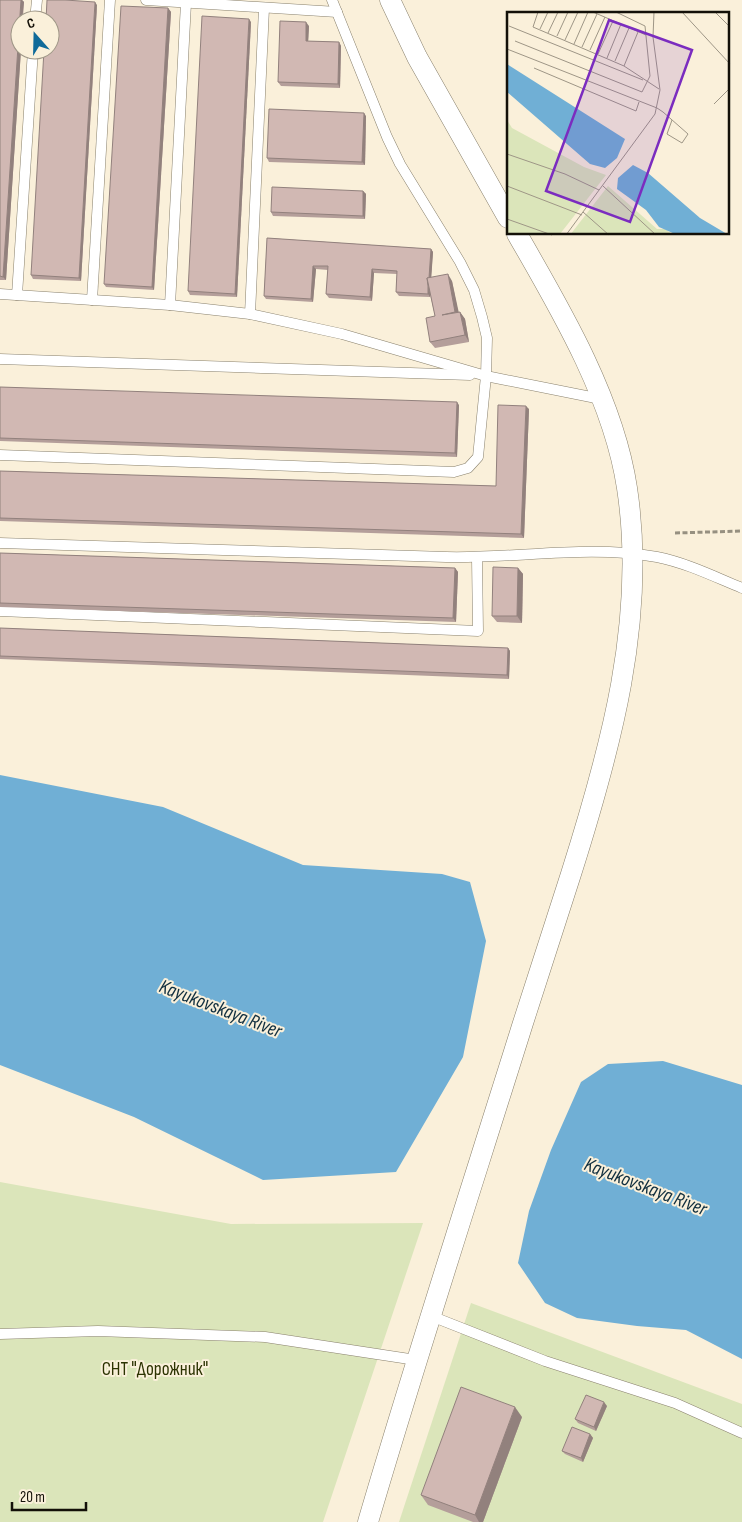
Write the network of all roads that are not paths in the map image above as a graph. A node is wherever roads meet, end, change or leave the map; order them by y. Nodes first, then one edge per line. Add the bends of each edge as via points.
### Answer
1 (110, 0) edge
2 (146, 0) edge
3 (332, 0) edge
4 (390, 0) edge
5 (186, 3) junction
6 (264, 8) junction
7 (337, 12) junction
8 (32, 60) edge
9 (507, 216) edge
10 (519, 235) edge
11 (0, 294) edge
12 (17, 295) junction
13 (92, 300) junction
14 (170, 305) junction
15 (250, 314) junction
16 (0, 359) edge
17 (486, 376) junction
18 (601, 399) junction
19 (0, 455) edge
20 (0, 543) edge
21 (632, 553) junction
22 (477, 558) junction
23 (742, 588) edge
24 (0, 611) edge
25 (431, 1316) junction
26 (0, 1334) edge
27 (416, 1360) junction
28 (742, 1432) edge
29 (368, 1522) edge

1 - 13 lane
2 - 5 lane
3 - 7 lane
4 - 9 street via 417,57
5 - 6 lane
5 - 14 lane
6 - 7 lane
6 - 15 lane
7 - 17 lane via 400,164 474,290 487,338
8 - 12 lane
10 - 18 street via 581,352
11 - 12 lane
12 - 13 lane
13 - 14 lane
14 - 15 lane
15 - 17 lane via 342,334
16 - 17 lane
17 - 18 lane
17 - 19 lane via 478,457 468,468 454,472
18 - 21 street via 627,486
20 - 22 lane
21 - 22 lane via 571,552
21 - 23 lane via 690,566
21 - 25 street via 631,606 625,654 618,703 604,760 584,833
22 - 24 lane via 478,631
25 - 27 street
25 - 28 lane via 545,1361 675,1403
26 - 27 lane via 98,1331 265,1337
27 - 29 street

